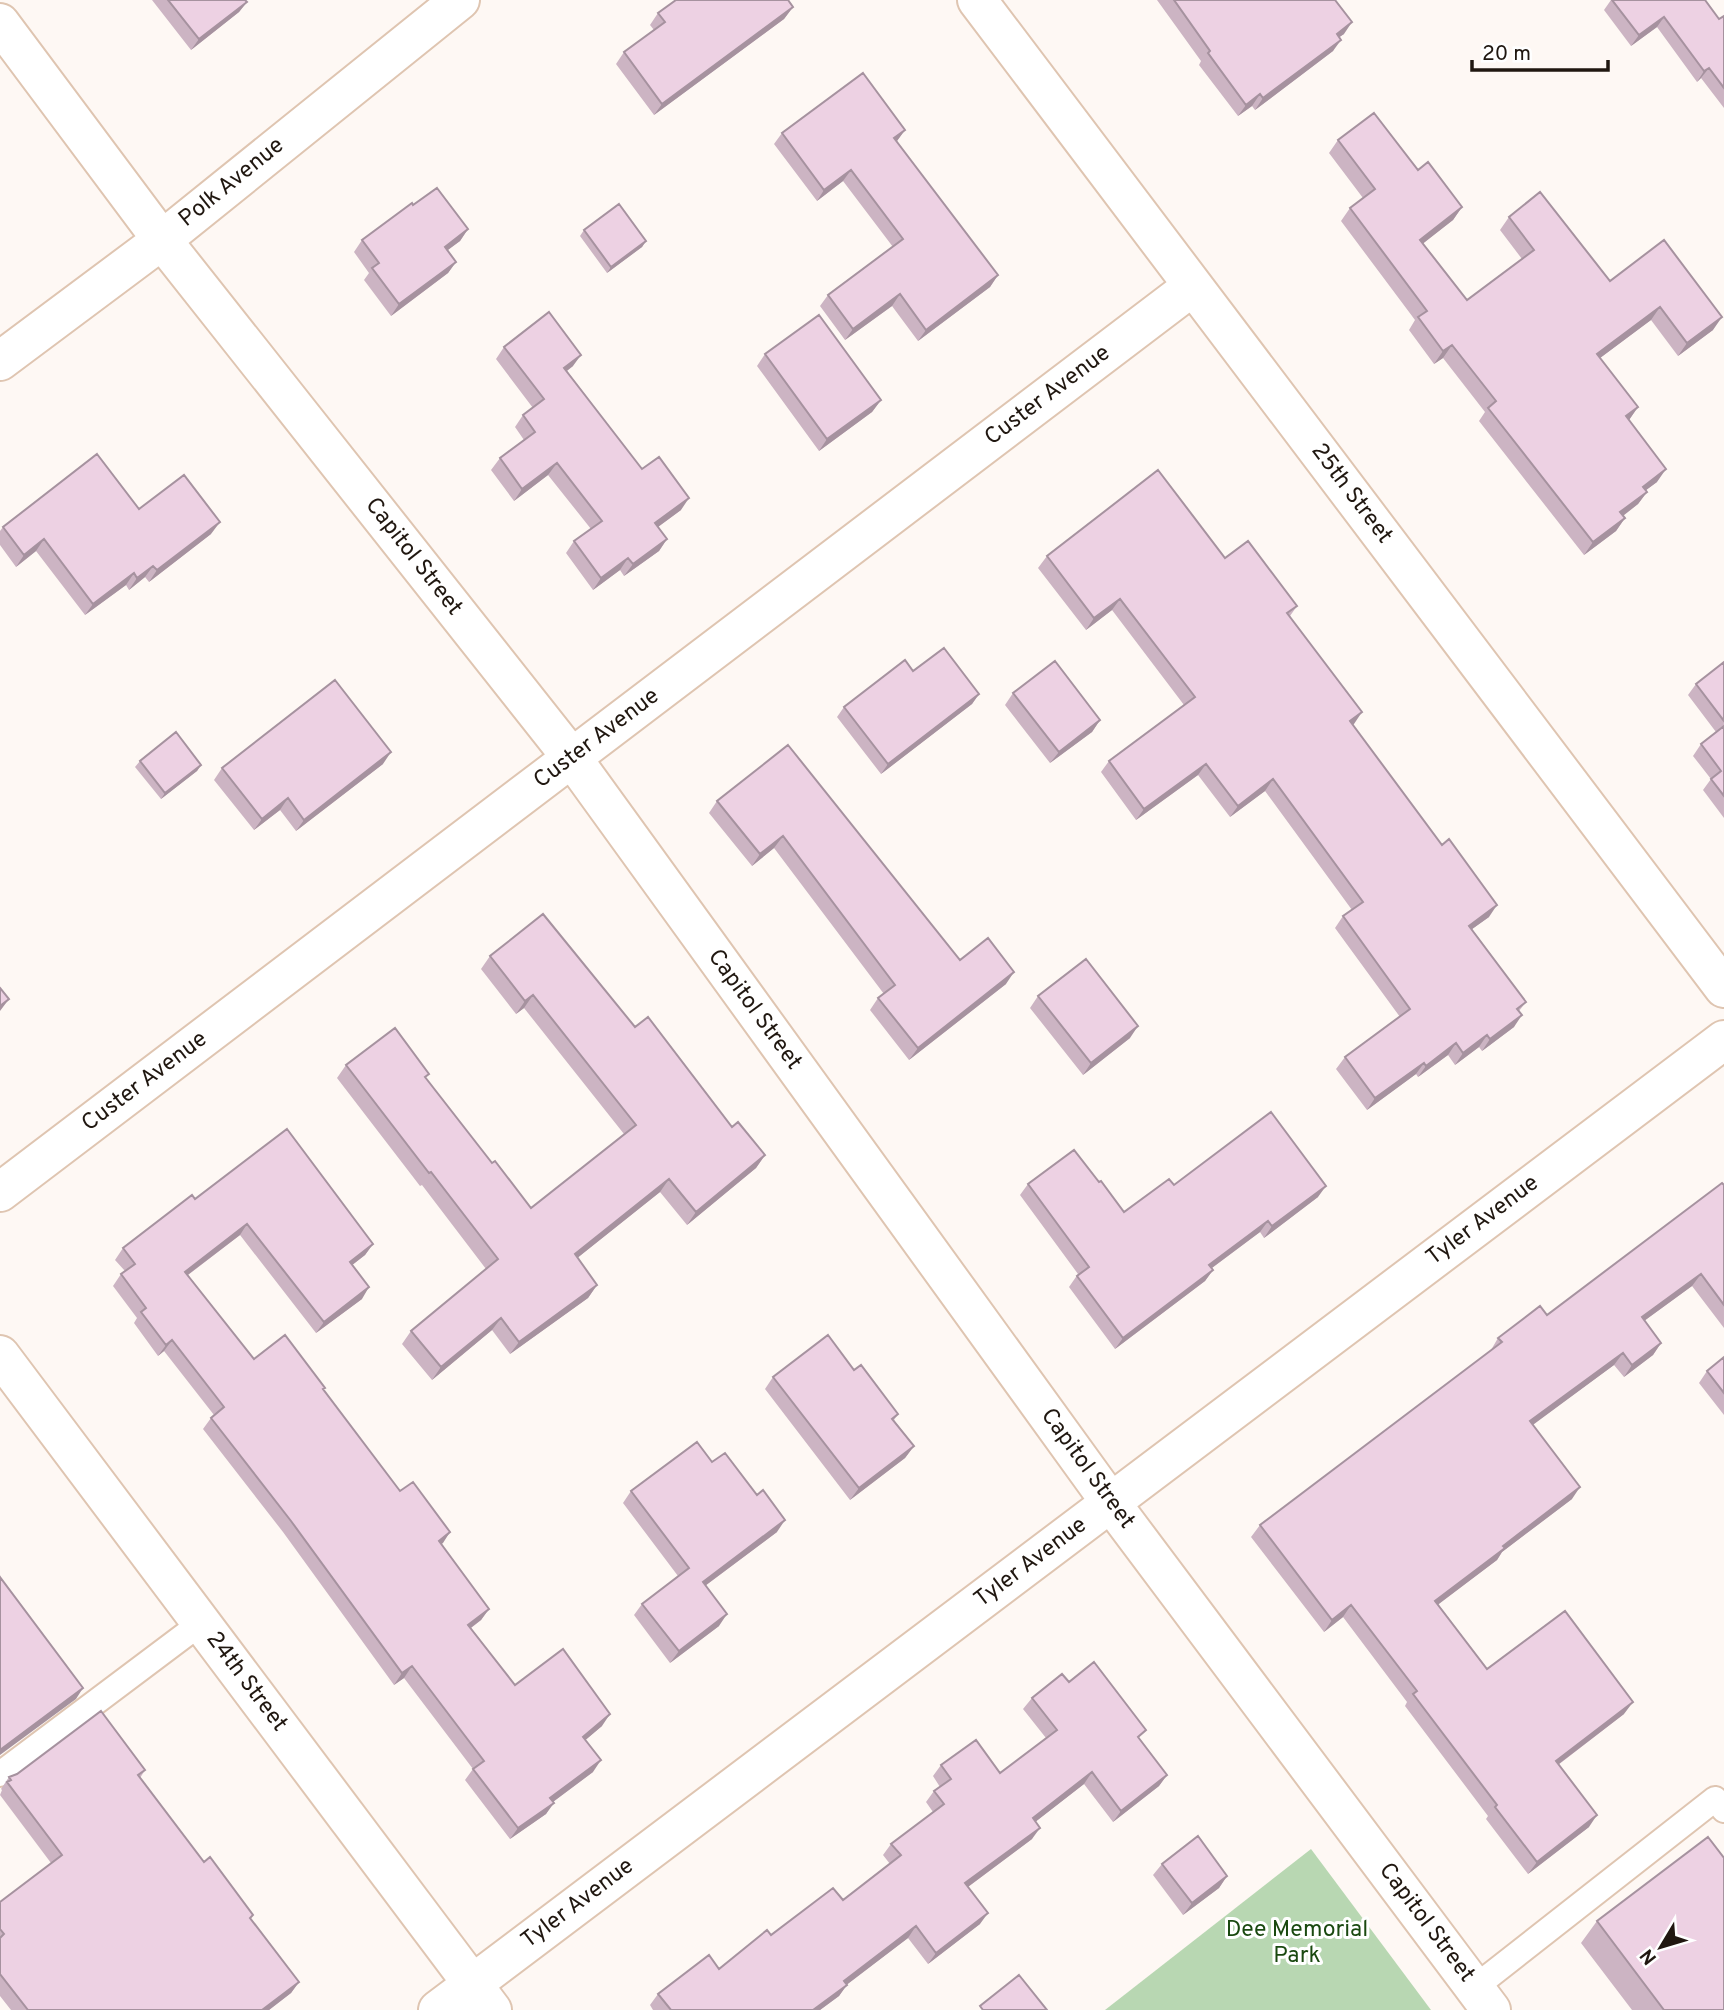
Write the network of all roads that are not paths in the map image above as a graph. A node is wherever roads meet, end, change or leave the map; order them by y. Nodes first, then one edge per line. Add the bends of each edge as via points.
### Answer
1 (460, 0) edge
2 (977, 0) edge
3 (0, 23) edge
4 (162, 240) junction
5 (1193, 286) junction
6 (0, 361) edge
7 (572, 758) junction
8 (1724, 988) edge
9 (1724, 1040) edge
10 (0, 1192) edge
11 (0, 1355) edge
12 (1111, 1503) junction
13 (201, 1623) junction
14 (0, 1774) edge
15 (1724, 1810) edge
16 (482, 1997) edge
17 (1482, 1999) edge
18 (438, 2010) edge

1 - 4 street, Polk Avenue
2 - 5 street, 25th Street
3 - 4 street, Capitol Street
4 - 6 street, Polk Avenue
4 - 7 street, Capitol Street
5 - 7 street, Custer Avenue
5 - 8 street, 25th Street
7 - 10 street, Custer Avenue
7 - 12 street, Capitol Street
9 - 12 street, Tyler Avenue
11 - 13 street, 24th Street
12 - 16 street, Tyler Avenue
12 - 17 street, Capitol Street
13 - 14 lane
13 - 16 street, 24th Street
15 - 17 lane via 1715,1799
16 - 18 street, Tyler Avenue

